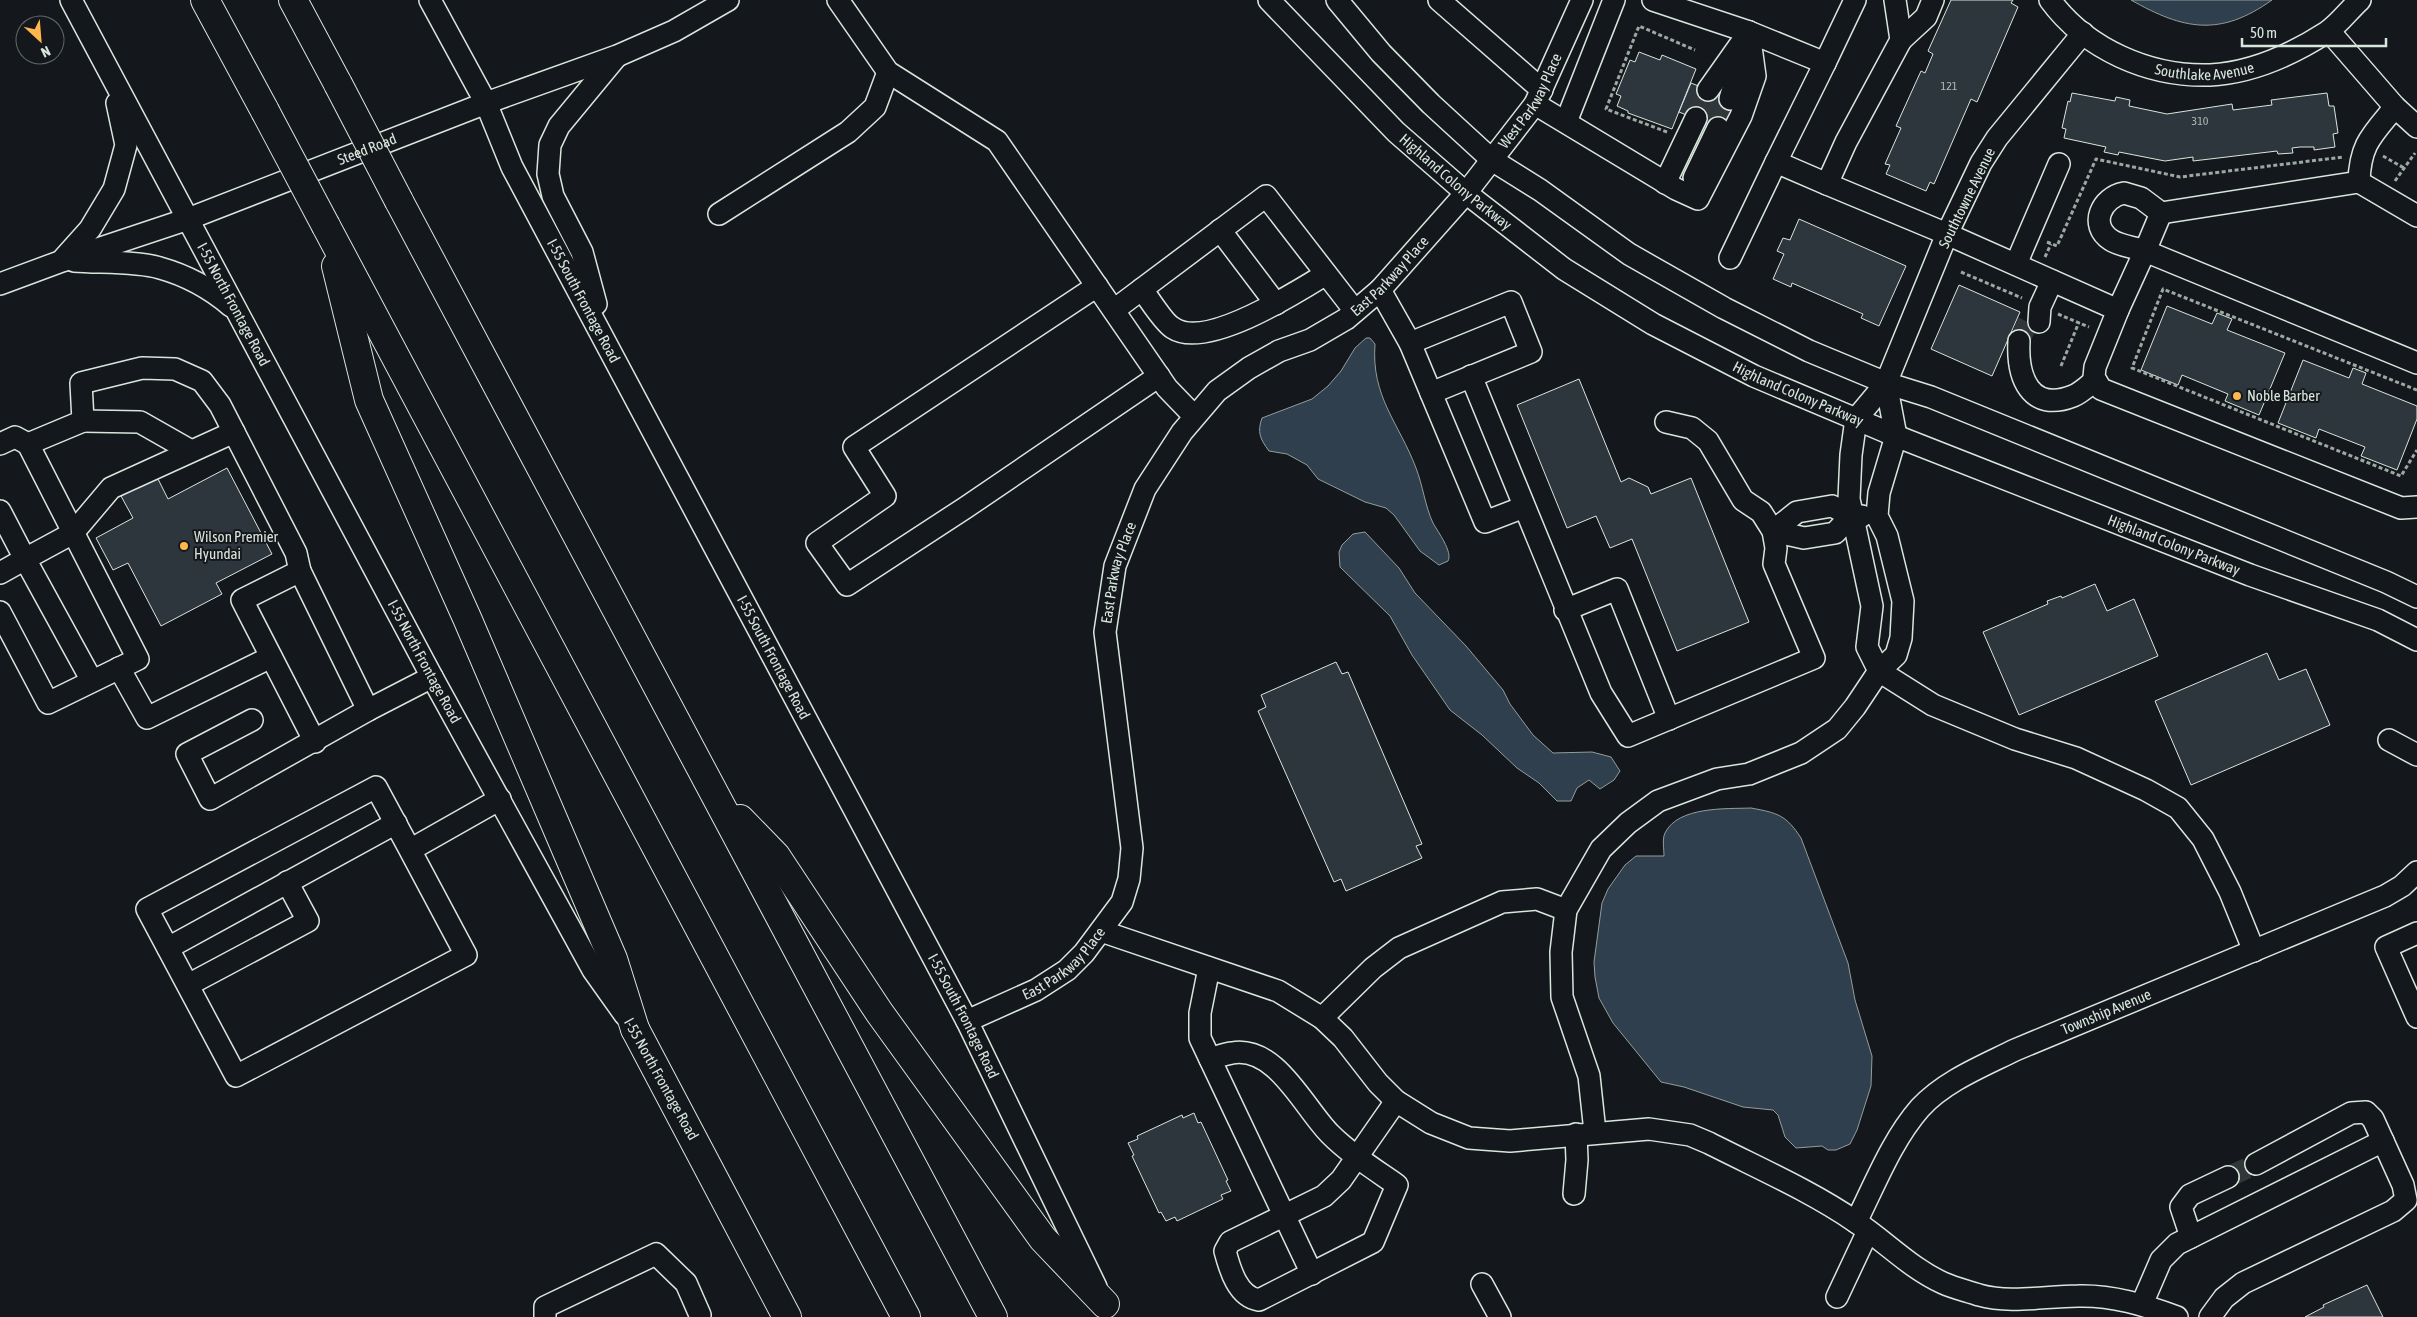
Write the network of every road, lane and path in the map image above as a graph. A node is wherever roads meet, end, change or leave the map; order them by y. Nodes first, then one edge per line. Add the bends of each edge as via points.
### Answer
1 (71, 0) edge
2 (206, 0) edge
3 (293, 0) edge
4 (430, 0) edge
5 (728, 0) edge
6 (838, 0) edge
7 (1269, 0) edge
8 (1337, 0) edge
9 (1582, 0) edge
10 (1614, 0) edge
11 (1653, 0) edge
12 (1855, 0) edge
13 (1895, 0) edge
14 (1933, 0) edge
15 (2050, 0) edge
16 (2360, 0) edge
17 (1451, 5) edge
18 (2329, 31) junction
19 (1749, 32) junction
20 (2083, 33) junction
21 (1901, 40) junction
22 (1695, 50) dead end
23 (617, 56) junction
24 (1825, 63) junction
25 (888, 72) junction
26 (111, 78) junction
27 (1719, 95) tunnel mouth
28 (1539, 97) junction
29 (486, 103) junction
30 (2395, 107) junction
31 (1566, 122) junction
32 (1707, 123) tunnel mouth
33 (2417, 127) edge
34 (1669, 133) dead end
35 (2415, 153) dead end
36 (1492, 160) junction
37 (1776, 162) junction
38 (2059, 164) dead end
39 (2353, 183) junction
40 (1827, 184) junction
41 (1681, 191) junction
42 (1466, 193) junction
43 (2385, 198) junction
44 (2161, 213) junction
45 (719, 214) dead end
46 (2417, 216) edge
47 (188, 219) junction
48 (326, 226) junction
49 (1220, 230) junction
50 (2029, 233) junction
51 (1947, 234) junction
52 (2145, 251) junction
53 (1730, 258) dead end
54 (62, 260) junction
55 (2016, 264) junction
56 (1326, 274) junction
57 (2052, 281) junction
58 (0, 284) edge
59 (1097, 286) junction
60 (1142, 289) junction
61 (1380, 290) junction
62 (1276, 304) junction
63 (235, 310) junction
64 (1114, 310) junction
65 (2118, 310) junction
66 (1355, 311) junction
67 (2036, 316) joint
68 (2079, 322) junction
69 (604, 336) junction
70 (2107, 336) junction
71 (1410, 343) junction
72 (2022, 347) tunnel mouth
73 (2417, 363) edge
74 (2061, 366) dead end
75 (1159, 376) junction
76 (1471, 376) junction
77 (2096, 380) junction
78 (1886, 384) junction
79 (2417, 390) edge
80 (1431, 393) junction
81 (1194, 416) junction
82 (1856, 419) junction
83 (83, 421) junction
84 (1666, 422) dead end
85 (234, 432) junction
86 (1896, 436) junction
87 (0, 444) edge
88 (28, 444) junction
89 (2417, 450) edge
90 (191, 451) junction
91 (1524, 507) junction
92 (2417, 507) edge
93 (0, 511) edge
94 (1851, 516) junction
95 (1878, 516) junction
96 (1773, 531) junction
97 (73, 533) junction
98 (25, 559) junction
99 (300, 571) junction
100 (0, 573) edge
101 (2417, 597) edge
102 (1565, 610) junction
103 (0, 612) edge
104 (2417, 640) edge
105 (271, 657) junction
106 (119, 668) junction
107 (1879, 671) junction
108 (432, 677) junction
109 (92, 681) junction
110 (368, 710) junction
111 (1669, 719) junction
112 (252, 720) dead end
113 (2389, 740) dead end
114 (315, 742) junction
115 (2417, 756) edge
116 (500, 799) junction
117 (720, 800) junction
118 (396, 823) junction
119 (410, 850) junction
120 (2417, 872) edge
121 (287, 882) junction
122 (1566, 910) junction
123 (1101, 931) junction
124 (2417, 933) edge
125 (168, 948) junction
126 (2254, 951) junction
127 (1209, 968) junction
128 (188, 985) junction
129 (2414, 1003) edge
130 (1322, 1018) junction
131 (967, 1021) junction
132 (635, 1029) junction
133 (1210, 1059) junction
134 (1396, 1101) junction
135 (1585, 1133) junction
136 (2383, 1141) junction
137 (1357, 1158) junction
138 (2256, 1164) tunnel mouth
139 (2228, 1177) tunnel mouth
140 (1574, 1194) dead end
141 (1283, 1216) junction
142 (1862, 1226) junction
143 (2191, 1237) junction
144 (1312, 1274) junction
145 (1482, 1284) dead end
146 (1837, 1297) dead end
147 (2142, 1304) junction
148 (1109, 1310) edge
149 (698, 1316) edge
150 (545, 1317) edge
151 (787, 1317) edge
152 (906, 1317) edge
153 (993, 1317) edge
154 (1500, 1317) edge
155 (2177, 1317) edge
156 (2210, 1317) edge

1 - 26 street, I-55 North Frontage Road
2 - 48 main road, bridge
3 - 117 main road, bridge
4 - 29 street, I-55 South Frontage Road
5 - 23 street, Steed Road via 674,31
6 - 25 street
7 - 42 street, Highland Colony Parkway via 1396,132
8 - 36 street via 1387,59
9 - 28 street, West Parkway Place
10 - 31 street
11 - 19 street
12 - 24 street
13 - 21 street
14 - 21 street via 1926,17
15 - 20 street, Southlake Avenue
16 - 18 street, Southlake Avenue
17 - 28 street
18 - 20 street, Southlake Avenue via 2276,59 2210,75 2173,72 2133,62
18 - 30 street
19 - 24 street
19 - 27 street
19 - 41 street via 1755,76 1741,116
20 - 51 street, Southtowne Avenue via 1997,138 1981,163
21 - 40 street
22 - 34 path via 1639,26 1606,109
23 - 29 street, Steed Road
23 - 69 street via 559,126 550,145 548,174 553,196 582,252
24 - 37 street
25 - 45 street via 875,107 848,132
25 - 59 street via 997,141
26 - 47 street, I-55 North Frontage Road
26 - 54 street via 126,145 114,189 90,229
28 - 31 street
28 - 36 street, West Parkway Place
29 - 47 street, Steed Road
29 - 69 street, I-55 South Frontage Road via 512,167
30 - 33 street
30 - 39 street via 2366,142
31 - 41 street
32 - 41 street
35 - 43 path
36 - 42 street, West Parkway Place
36 - 78 street via 1629,254 1715,303
37 - 40 street
37 - 53 street
38 - 50 street
39 - 43 street
39 - 44 street
39 - 50 path via 2343,157 2180,177 2096,159 2057,246
40 - 51 street
42 - 61 street, East Parkway Place
42 - 82 street, Highland Colony Parkway via 1564,269 1653,324 1754,376
43 - 46 street
44 - 52 street
44 - 52 street via 2140,198 2124,193 2108,199 2100,212 2099,221 2105,236
47 - 54 street, Steed Road
47 - 63 street, I-55 North Frontage Road
48 - 132 main road via 369,400 467,618 609,950
48 - 152 main road
49 - 56 street via 1266,196
49 - 60 street
49 - 62 street
50 - 55 street
51 - 55 street
51 - 78 street, Southtowne Avenue
52 - 65 street
52 - 73 street
54 - 58 street, Steed Road
54 - 63 street via 159,267 219,296
55 - 57 street
56 - 62 street
56 - 66 street
57 - 65 street
57 - 67 street
59 - 64 street
59 - 75 street via 854,447 886,496 817,543 847,585
60 - 62 street via 1173,328 1196,334 1238,322
60 - 64 street
61 - 66 street, East Parkway Place
61 - 71 street
63 - 108 street, I-55 North Frontage Road
64 - 75 street
65 - 70 street
66 - 81 street, East Parkway Place via 1310,340 1279,351 1249,368 1217,391
67 - 68 path
68 - 70 path
68 - 74 path
69 - 131 street, I-55 South Frontage Road
70 - 77 street via 2095,367
71 - 76 street via 1511,302 1531,352
71 - 80 street
72 - 77 street via 2021,377 2030,392 2051,400 2074,396
75 - 81 street
76 - 80 street
76 - 91 street
77 - 92 street via 2101,389 2401,508
78 - 82 street
78 - 86 street
78 - 101 street via 1931,397
79 - 89 path via 2163,289 2132,368 2402,476
80 - 91 street via 1485,522
81 - 123 street, East Parkway Place via 1145,489 1114,566 1105,632 1132,848 1129,879 1122,902
82 - 86 street, Highland Colony Parkway
82 - 94 street via 1851,455
83 - 85 street via 81,383 142,368 175,369 202,381
83 - 88 street
83 - 90 street via 140,422
84 - 96 street via 1692,428 1708,441 1743,500 1761,512
85 - 90 street
85 - 99 street via 296,553
86 - 95 street via 1879,493
86 - 104 street, Highland Colony Parkway via 2250,575 2378,620
87 - 88 street via 15,437
88 - 97 street
90 - 97 street via 111,488
91 - 102 street
93 - 98 street
94 - 95 street
94 - 96 street via 1832,506 1797,512
94 - 107 street via 1872,606 1868,647
95 - 107 street via 1887,536 1903,601 1901,638 1896,655
96 - 111 street via 1774,564 1814,658
97 - 98 street
97 - 106 street via 138,659
98 - 100 street
98 - 109 street
99 - 105 street via 242,600
99 - 110 street
102 - 111 street via 1601,693 1628,736
102 - 111 street via 1617,589
103 - 109 street via 48,703
105 - 106 street via 147,718
105 - 114 street
106 - 109 street
107 - 122 street via 1837,729 1801,754 1749,774 1717,779 1658,800 1600,850
107 - 126 street via 1933,704 2015,739 2076,758 2178,808 2203,839 2230,892
108 - 110 street
108 - 116 street, I-55 North Frontage Road
110 - 114 street
112 - 114 street via 187,754 210,799
113 - 115 street
116 - 119 street
116 - 132 street, I-55 North Frontage Road via 593,970
117 - 148 main road via 776,856 879,1012 986,1163 1043,1239
117 - 153 main road
118 - 119 street
118 - 121 street
118 - 125 street via 376,787 147,909
119 - 128 street via 466,955 236,1076
120 - 126 street, Township Avenue via 2385,896
121 - 125 street
121 - 128 street via 308,921
122 - 130 street via 1537,899 1502,902 1399,948 1373,968
122 - 135 street via 1561,952 1562,997 1589,1076
123 - 127 street
123 - 131 street, East Parkway Place via 1068,970 1036,990
124 - 129 street via 2386,947
125 - 128 street
126 - 142 street, Township Avenue via 2015,1050 1958,1078 1921,1108 1895,1146
127 - 130 street via 1278,991
127 - 133 street via 1200,1013 1200,1038
130 - 134 street
131 - 148 street, I-55 South Frontage Road
132 - 151 main road, I-55 North Frontage Road
133 - 137 street via 1233,1052 1254,1054 1285,1076 1329,1133
133 - 141 street
134 - 135 street via 1431,1123 1469,1138 1510,1141
134 - 137 street
135 - 140 street via 1577,1160
135 - 142 street via 1649,1129 1690,1135 1768,1173
136 - 138 street via 2366,1112 2351,1113
136 - 143 street
136 - 156 street via 2403,1185 2406,1200 2393,1211 2243,1283 2224,1298
137 - 141 street via 1324,1196
137 - 144 street via 1397,1185 1373,1242
139 - 143 street via 2190,1195 2182,1207
141 - 144 street
141 - 144 street via 1230,1242 1225,1251 1241,1291 1249,1299 1259,1300
142 - 146 street, Township Avenue
142 - 147 street via 1909,1264 1944,1284 1982,1296 2011,1299 2079,1296
143 - 147 street via 2177,1244 2161,1260
145 - 154 street
147 - 155 street
149 - 150 street via 686,1283 656,1254 545,1307

